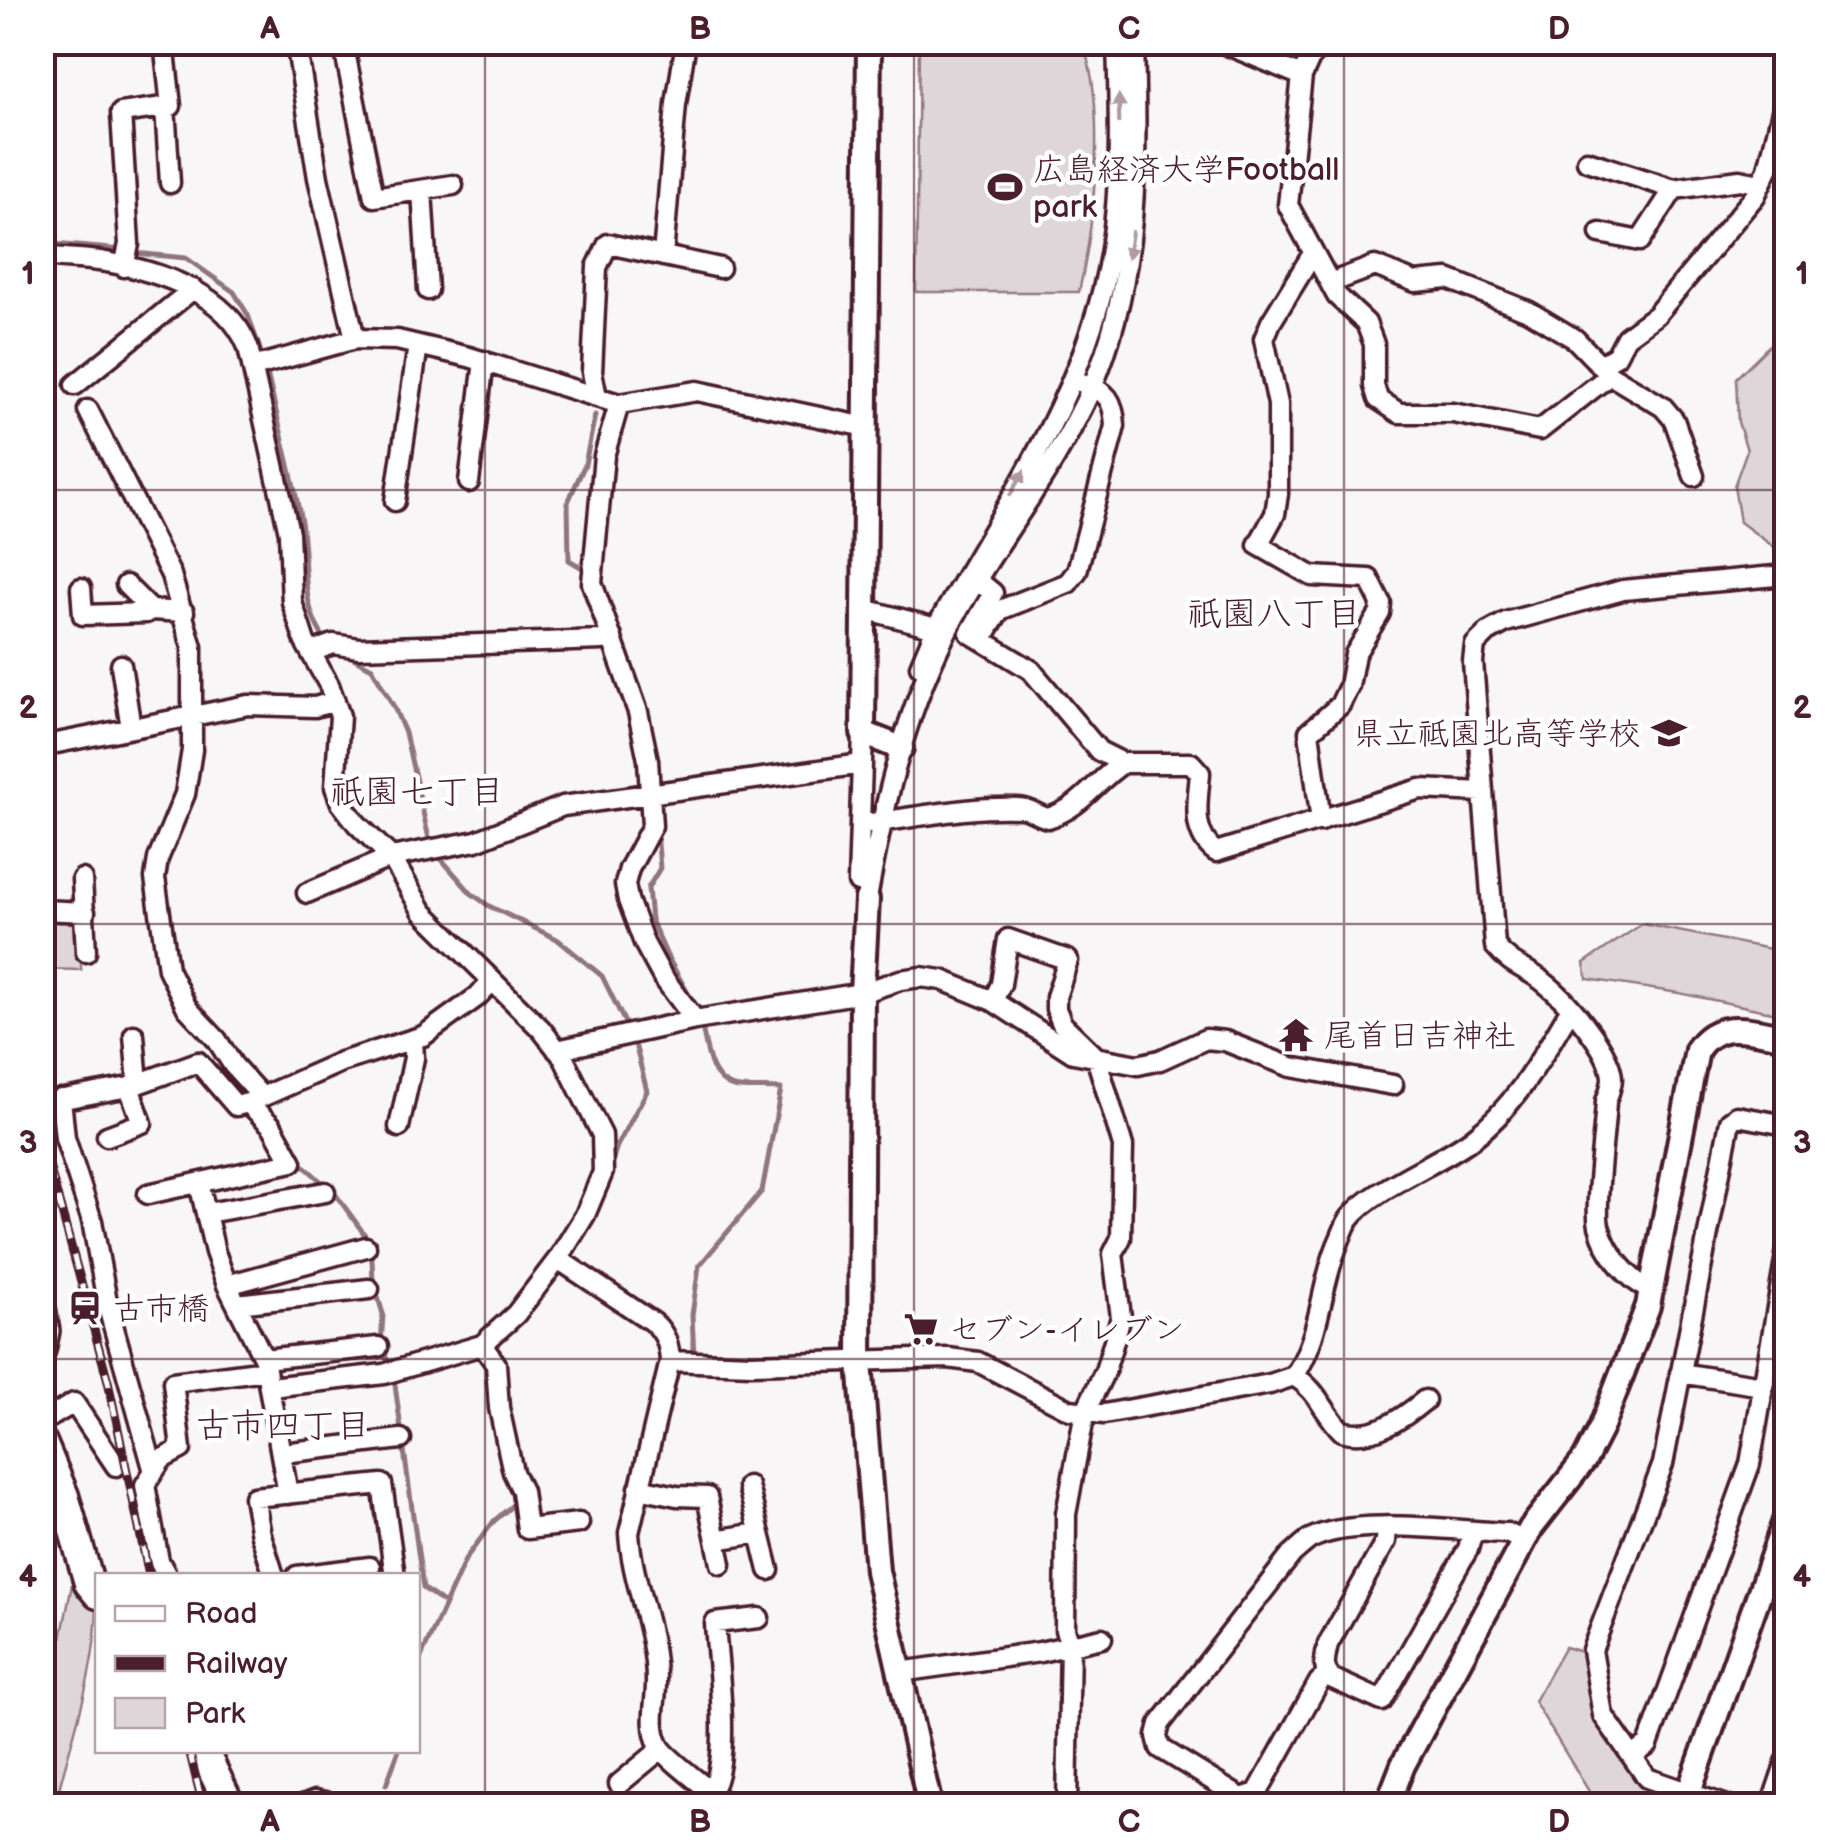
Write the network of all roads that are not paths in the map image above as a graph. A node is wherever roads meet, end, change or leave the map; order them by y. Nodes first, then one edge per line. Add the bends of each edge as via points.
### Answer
1 (164, 42) edge
2 (296, 42) edge
3 (343, 42) edge
4 (686, 42) edge
5 (868, 42) edge
6 (1117, 42) edge
7 (1134, 42) edge
8 (1220, 42) edge
9 (1324, 42) edge
10 (1734, 42) edge
11 (1742, 42) edge
12 (1302, 76) junction
13 (1786, 96) edge
14 (165, 107) junction
15 (1587, 161) dead end
16 (170, 184) dead end
17 (1761, 184) junction
18 (453, 185) dead end
19 (422, 190) junction
20 (1674, 190) junction
21 (1600, 234) dead end
22 (1312, 255) junction
23 (42, 256) edge
24 (663, 256) junction
25 (124, 267) junction
26 (720, 268) dead end
27 (1330, 283) junction
28 (193, 289) junction
29 (428, 290) dead end
30 (356, 340) junction
31 (418, 345) junction
32 (484, 361) junction
33 (252, 367) junction
34 (1605, 370) junction
35 (1072, 380) junction
36 (75, 385) dead end
37 (1092, 386) junction
38 (597, 398) junction
39 (619, 404) junction
40 (88, 410) dead end
41 (866, 427) junction
42 (1694, 476) dead end
43 (469, 482) dead end
44 (395, 501) dead end
45 (1786, 574) edge
46 (977, 580) junction
47 (126, 586) dead end
48 (81, 588) dead end
49 (864, 609) junction
50 (150, 610) junction
51 (184, 612) junction
52 (936, 628) junction
53 (612, 637) junction
54 (982, 639) junction
55 (310, 652) junction
56 (120, 666) dead end
57 (335, 700) junction
58 (191, 716) junction
59 (131, 728) junction
60 (863, 733) junction
61 (42, 746) edge
62 (896, 746) junction
63 (1123, 763) junction
64 (862, 764) junction
65 (1482, 792) junction
66 (651, 794) junction
67 (1321, 821) junction
68 (872, 823) junction
69 (391, 856) junction
70 (82, 879) dead end
71 (862, 890) joint
72 (307, 894) dead end
73 (42, 910) edge
74 (85, 912) junction
75 (86, 952) dead end
76 (491, 982) junction
77 (862, 993) junction
78 (994, 1001) junction
79 (1570, 1010) junction
80 (695, 1020) junction
81 (134, 1035) dead end
82 (1786, 1038) edge
83 (412, 1040) junction
84 (557, 1050) junction
85 (1096, 1056) junction
86 (1393, 1085) dead end
87 (133, 1086) junction
88 (255, 1100) junction
89 (52, 1102) edge
90 (1786, 1125) edge
91 (399, 1127) dead end
92 (107, 1136) dead end
93 (200, 1182) junction
94 (326, 1192) dead end
95 (148, 1194) dead end
96 (206, 1214) junction
97 (366, 1247) dead end
98 (1786, 1255) edge
99 (558, 1259) junction
100 (228, 1285) junction
101 (369, 1289) dead end
102 (1652, 1292) junction
103 (237, 1304) junction
104 (42, 1309) edge
105 (482, 1345) junction
106 (378, 1348) dead end
107 (42, 1350) edge
108 (670, 1362) junction
109 (860, 1362) junction
110 (267, 1372) junction
111 (1680, 1373) junction
112 (1294, 1376) junction
113 (1763, 1386) junction
114 (1425, 1400) dead end
115 (1085, 1412) junction
116 (42, 1422) edge
117 (401, 1439) dead end
118 (42, 1443) edge
119 (283, 1452) junction
120 (116, 1466) dead end
121 (152, 1468) junction
122 (748, 1486) dead end
123 (639, 1488) junction
124 (288, 1494) junction
125 (578, 1522) dead end
126 (1387, 1528) junction
127 (1784, 1530) edge
128 (1472, 1531) junction
129 (758, 1533) junction
130 (716, 1540) junction
131 (1524, 1542) junction
132 (722, 1564) dead end
133 (370, 1568) dead end
134 (769, 1570) dead end
135 (165, 1573) edge
136 (273, 1573) edge
137 (324, 1573) edge
138 (395, 1573) edge
139 (95, 1590) edge
140 (758, 1618) dead end
141 (1102, 1638) dead end
142 (1070, 1644) junction
143 (900, 1672) junction
144 (1327, 1675) junction
145 (660, 1750) junction
146 (205, 1753) edge
147 (1633, 1756) junction
148 (1786, 1762) edge
149 (620, 1784) dead end
150 (712, 1791) junction
151 (1690, 1792) junction
152 (220, 1799) edge
153 (300, 1806) edge
154 (345, 1806) edge
155 (728, 1806) edge
156 (930, 1806) edge
157 (1068, 1806) edge
158 (1387, 1806) edge
159 (1728, 1806) edge
160 (1771, 1806) edge

1 - 14 street via 171,106
2 - 30 street via 318,178
3 - 19 street via 374,197
4 - 24 street
5 - 41 street
35 -> 6 street via 1111,251
7 -> 37 street via 1132,234 1121,297
8 - 12 street
9 - 12 street
10 - 11 street
12 - 22 street via 1288,205
13 - 17 street
14 - 16 street
14 - 25 street via 121,113 130,244
15 - 20 street
17 - 20 street via 1740,180
17 - 34 street via 1656,315 1626,337
18 - 19 street
19 - 29 street
20 - 21 street via 1640,241
22 - 27 street
22 - 67 street via 1264,338 1278,404 1278,494 1258,546 1312,576 1369,578 1381,603 1355,654 1340,705 1309,732
23 - 25 street
24 - 26 street
24 - 38 street via 608,244 597,267
25 - 28 street
27 - 34 street via 1376,266 1415,282 1448,279 1528,311 1575,339
27 - 34 street via 1366,323 1378,400 1399,413 1453,412 1540,430
28 - 33 street via 241,328
28 - 36 street
30 - 31 street
30 - 33 street
31 - 32 street
31 - 44 street
32 - 38 street
32 - 43 street
33 - 55 street via 289,533 292,602
34 - 42 street via 1674,420
35 - 37 street
52 -> 35 street
37 - 46 street
37 - 54 street via 1114,404 1115,426 1076,571 1068,583 1000,610
38 - 39 street
39 - 41 street via 697,391
39 - 53 street via 604,456 592,583
40 - 51 street
41 - 49 street
45 - 65 street via 1623,590 1488,632 1475,646 1473,662
46 - 54 street via 994,593 970,633
46 - 62 street
47 - 50 street
48 - 50 street via 83,615
49 - 52 street
49 - 60 street
50 - 51 street
51 - 58 street via 192,647
52 - 62 street
53 - 55 street via 333,644
53 - 66 street via 638,712
54 - 63 street via 1031,670 1099,752
55 - 57 street
56 - 59 street
57 - 58 street
57 - 69 street via 340,716 334,787 357,824
58 - 59 street
58 - 88 street via 185,794 155,878 168,969 187,1008
59 - 61 street
60 - 62 street
60 - 64 street
62 - 68 street
63 - 67 street via 1196,766 1197,825 1216,852
63 - 68 street via 1077,806 1048,818 1021,808 954,809
64 - 66 street
64 - 68 street
65 - 67 street via 1420,789
65 - 79 street via 1495,946
66 - 69 street via 562,806 476,841
66 - 80 street via 652,826 630,868 628,900 662,976
68 - 71 street
69 - 72 street
69 - 76 street via 423,912
70 - 74 street
71 - 77 street
73 - 74 street
74 - 75 street
76 - 83 street
76 - 84 street
77 - 78 street via 921,977
77 - 80 street
77 - 109 street
78 - 85 street via 1058,1047
78 - 85 street via 1008,939 1068,960 1056,1009 1062,1024
79 - 102 street via 1610,1066 1598,1223 1634,1283
79 - 112 street via 1499,1116 1350,1218 1329,1262 1312,1341
80 - 84 street
81 - 87 street
82 - 102 street via 1730,1028 1704,1038 1697,1050
83 - 88 street
83 - 91 street
84 - 99 street via 602,1135 603,1172
85 - 86 street via 1149,1064 1206,1039 1225,1040 1291,1067
85 - 115 street via 1123,1146 1121,1238 1113,1254 1121,1318
87 - 88 street via 198,1062 236,1106
87 - 89 street
87 - 92 street via 142,1122
88 - 93 street via 292,1162
89 - 121 street via 92,1221
90 - 111 street via 1738,1116 1730,1121
93 - 95 street
93 - 96 street
94 - 96 street
96 - 100 street
97 - 100 street
98 - 113 street
99 - 105 street
99 - 108 street via 663,1331
100 - 103 street
101 - 103 street
102 - 131 street via 1586,1459
103 - 110 street
104 - 107 main road
105 - 110 street via 384,1374
105 - 125 street via 496,1364 527,1528
106 - 110 street
108 - 109 street
108 - 123 street
109 - 115 street via 978,1362 1040,1397
109 - 143 street via 878,1571
110 - 119 street
110 - 121 street via 173,1382 181,1448
111 - 113 street
111 - 147 street via 1663,1464 1592,1650 1603,1715
112 - 114 street via 1352,1434 1398,1422
112 - 115 street via 1104,1414
113 - 147 street via 1750,1464 1648,1745
115 - 142 street via 1066,1514
116 - 120 street via 74,1403
117 - 119 street
118 - 139 main road
119 - 124 street
121 - 135 street via 144,1484 146,1503
122 - 129 street
123 - 130 street via 707,1497
123 - 145 street via 630,1558 650,1630 652,1725
124 - 136 street via 254,1497
124 - 138 street via 382,1484
126 - 128 street
126 - 144 street via 1386,1541 1328,1644
126 - 144 street via 1330,1532 1292,1554 1160,1724 1160,1748 1240,1798 1257,1793
127 - 151 street
128 - 131 street via 1507,1533
128 - 144 street via 1382,1701
129 - 130 street
129 - 134 street
130 - 132 street
131 - 158 street
133 - 137 street
140 - 150 street via 715,1623 722,1720 720,1778
141 - 142 street
142 - 143 street
142 - 157 street
143 - 156 street
145 - 149 street
145 - 150 street
146 - 152 main road
147 - 151 street via 1647,1778
148 - 160 street
150 - 155 street
151 - 159 street
153 - 154 street via 315,1800

